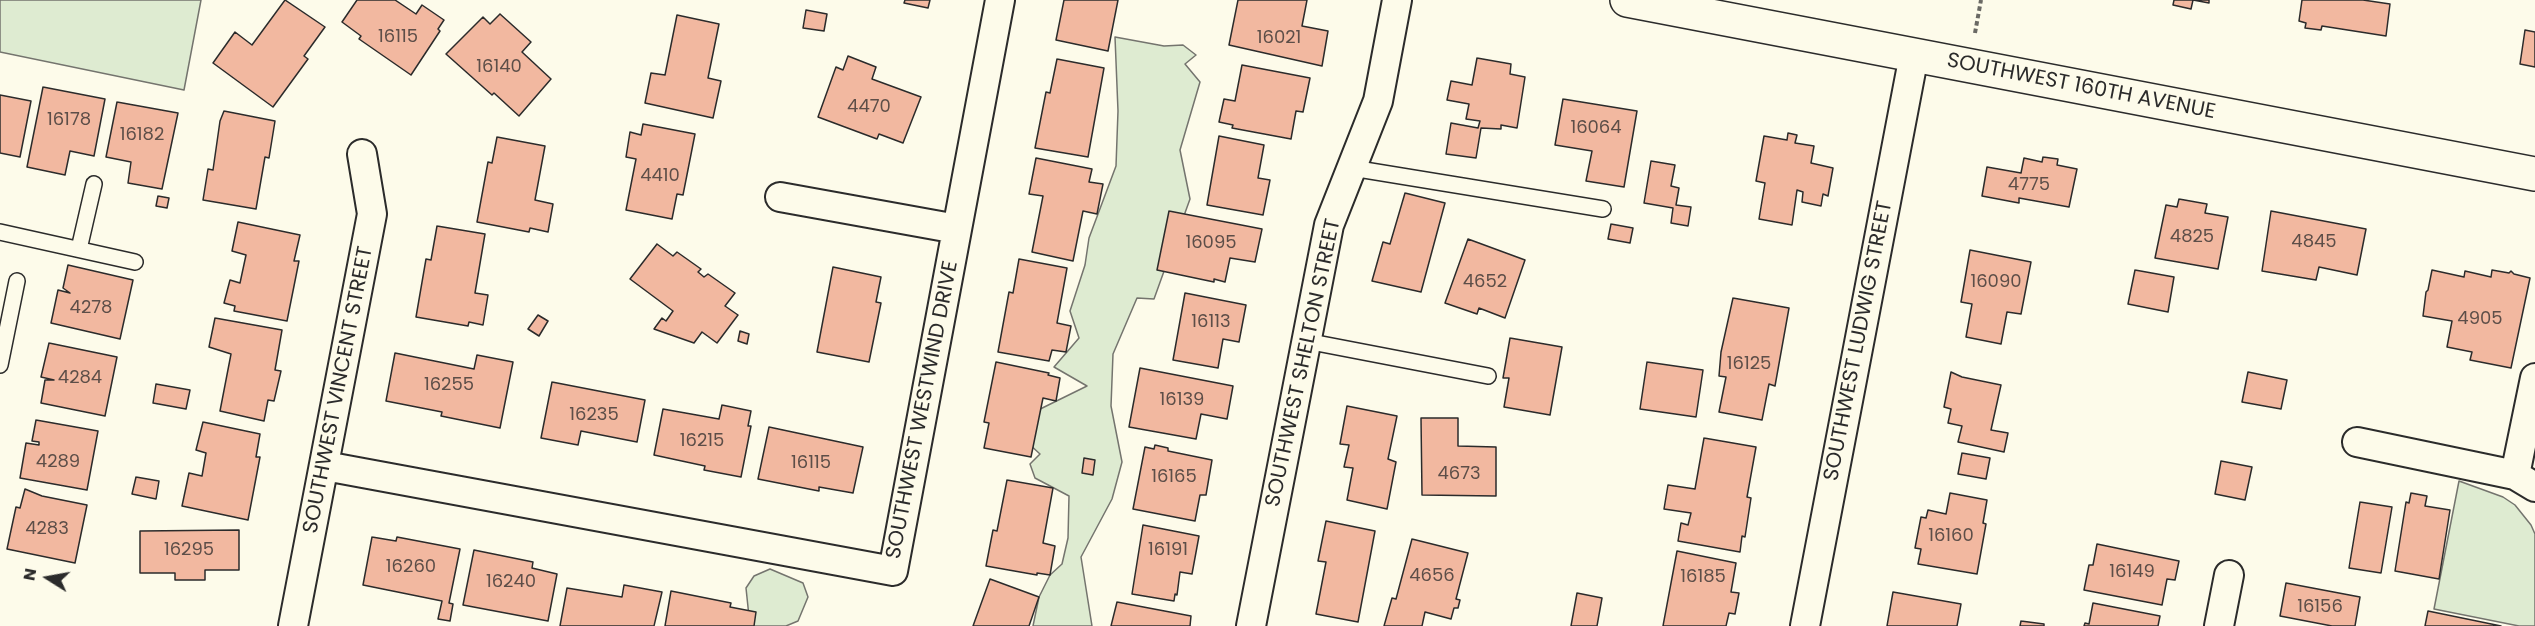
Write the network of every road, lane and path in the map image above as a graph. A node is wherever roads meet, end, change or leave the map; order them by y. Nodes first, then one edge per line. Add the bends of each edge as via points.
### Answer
1 (1000, 0) edge
2 (1397, 0) edge
3 (1627, 0) edge
4 (1698, 7) edge
5 (1914, 55) junction
6 (362, 154) dead end
7 (1352, 168) junction
8 (2535, 174) edge
9 (94, 184) dead end
10 (780, 197) dead end
11 (1603, 209) dead end
12 (957, 230) junction
13 (0, 232) edge
14 (79, 249) junction
15 (135, 262) dead end
16 (17, 281) dead end
17 (1306, 340) junction
18 (0, 365) edge
19 (1488, 375) dead end
20 (2535, 378) edge
21 (2357, 442) dead end
22 (325, 466) junction
23 (2525, 481) edge
24 (2229, 575) dead end
25 (293, 626) edge
26 (1251, 626) edge
27 (1804, 626) edge
28 (2219, 626) edge

1 - 12 street, SOUTHWEST WESTWIND DRIVE
2 - 7 street, SOUTHWEST SHELTON STREET via 1378,101
3 - 4 street, SOUTHWEST 160TH AVENUE
4 - 5 street, SOUTHWEST 160TH AVENUE
5 - 8 street, SOUTHWEST 160TH AVENUE
5 - 27 street, SOUTHWEST LUDWIG STREET
6 - 22 street, SOUTHWEST VINCENT STREET via 372,214
7 - 11 lane
7 - 17 street, SOUTHWEST SHELTON STREET via 1329,225
9 - 14 lane
10 - 12 street
12 - 22 street, SOUTHWEST WESTWIND DRIVE via 893,571
13 - 14 lane
14 - 15 lane
16 - 18 lane
17 - 19 lane
17 - 26 street, SOUTHWEST SHELTON STREET
20 - 23 street
21 - 23 street
22 - 25 street, SOUTHWEST VINCENT STREET
24 - 28 street

